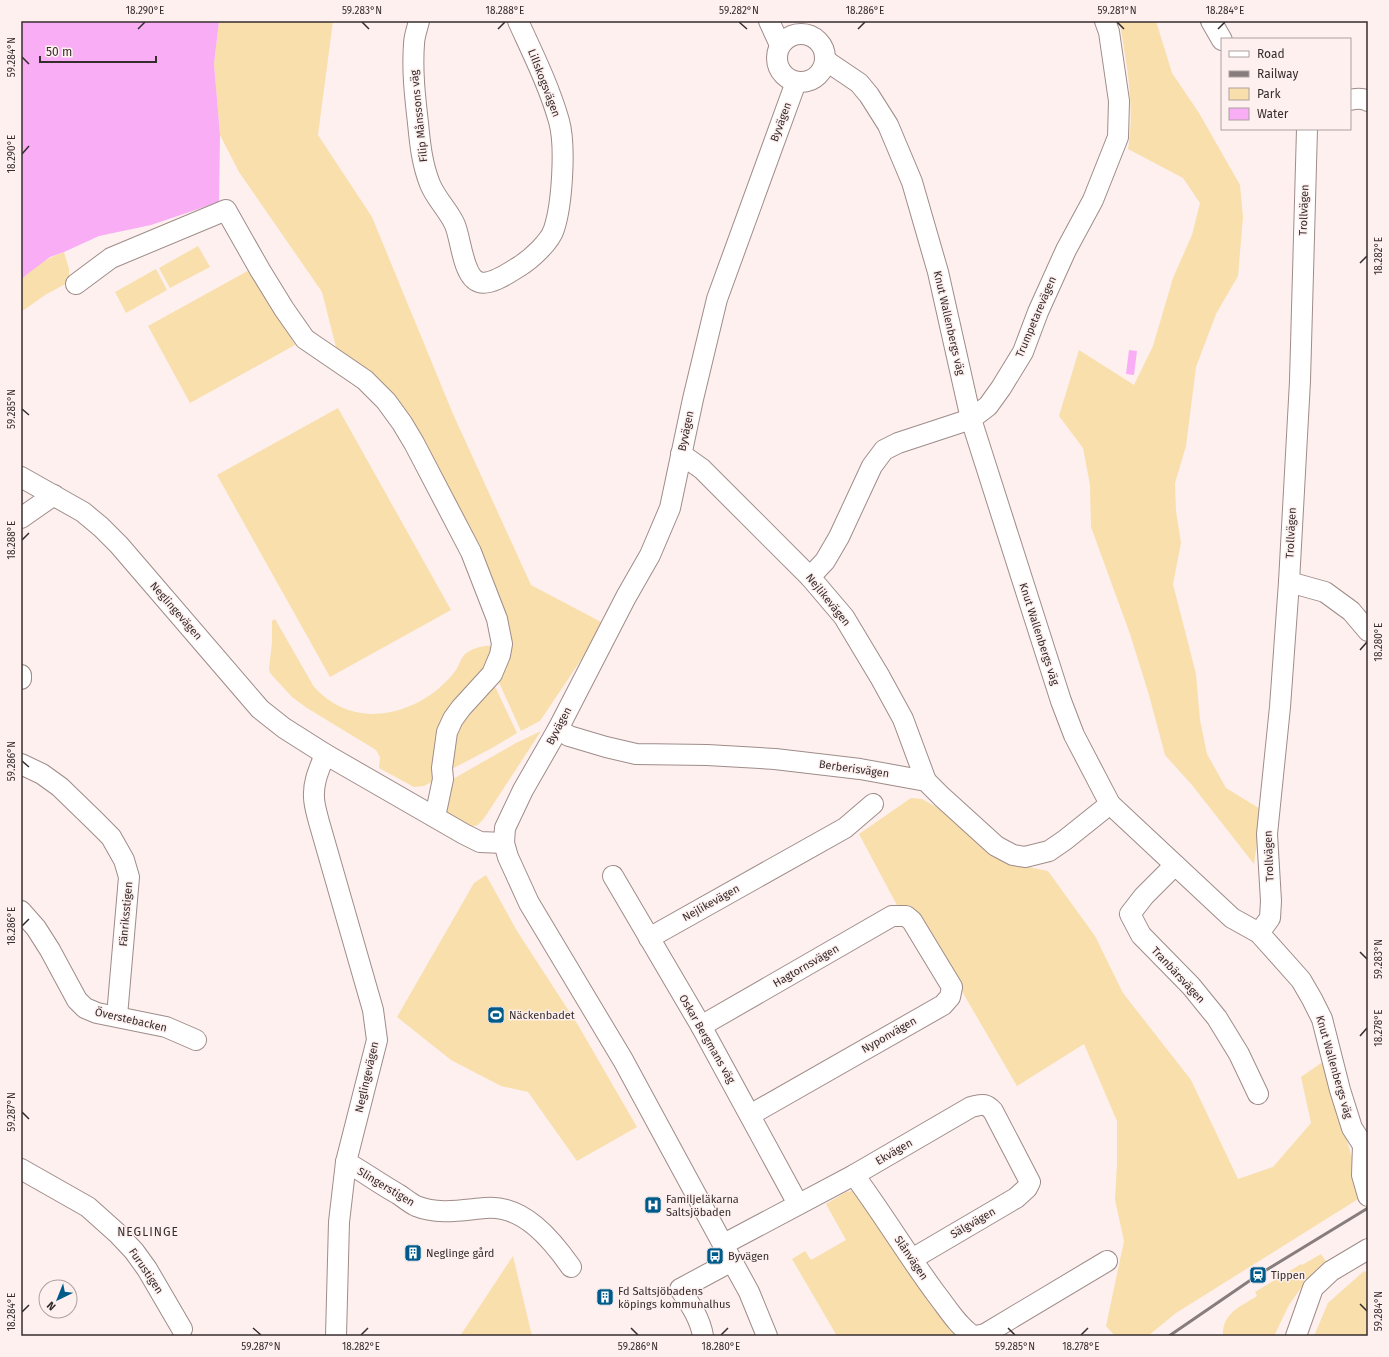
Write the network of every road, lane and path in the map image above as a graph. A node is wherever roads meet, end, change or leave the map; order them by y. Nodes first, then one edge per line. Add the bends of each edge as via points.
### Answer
1 (419, 21) edge
2 (518, 21) edge
3 (769, 21) edge
4 (1105, 21) edge
5 (1212, 21) edge
6 (817, 29) edge
7 (1221, 38) edge
8 (780, 45) junction
9 (825, 60) junction
10 (796, 82) junction
11 (1351, 100) edge
12 (1368, 101) edge
13 (1307, 130) edge
14 (488, 283) joint
15 (76, 284) dead end
16 (971, 420) junction
17 (681, 454) junction
18 (21, 477) edge
19 (54, 495) junction
20 (21, 518) edge
21 (810, 577) junction
22 (1289, 582) junction
23 (1368, 632) edge
24 (21, 675) edge
25 (21, 679) edge
26 (558, 729) junction
27 (325, 754) junction
28 (21, 764) edge
29 (926, 781) junction
30 (873, 804) dead end
31 (1110, 804) junction
32 (435, 817) junction
33 (504, 843) junction
34 (1175, 865) junction
35 (613, 876) dead end
36 (21, 911) edge
37 (912, 921) joint
38 (1259, 933) junction
39 (649, 938) junction
40 (116, 1016) junction
41 (701, 1026) junction
42 (196, 1040) dead end
43 (1258, 1094) dead end
44 (750, 1115) junction
45 (1365, 1143) edge
46 (346, 1162) junction
47 (21, 1169) edge
48 (854, 1175) junction
49 (1030, 1182) joint
50 (1368, 1196) edge
51 (798, 1204) junction
52 (1368, 1249) edge
53 (728, 1252) junction
54 (912, 1259) junction
55 (1107, 1261) dead end
56 (571, 1267) dead end
57 (182, 1329) dead end
58 (336, 1336) edge
59 (703, 1336) edge
60 (767, 1336) edge
61 (973, 1336) edge
62 (976, 1336) edge
63 (1296, 1336) edge

1 - 14 street, Filip Månssons väg via 414,43 413,83 422,161 431,186 455,225 467,270 477,282
2 - 14 street, Lillskogsvägen via 547,85 559,123 562,144 561,195 554,230 549,238 523,264
3 - 8 street
4 - 16 street, Trumpetarevägen via 1109,32 1119,101 1118,137 1093,200 1066,250 1023,352 988,406
5 - 7 street
6 - 8 street via 792,35
6 - 9 street
8 - 10 street via 776,58 778,66 782,74
9 - 10 street via 823,68 815,78 807,82
9 - 16 street, Knut Wallenbergs väg via 859,82 870,95 888,125 912,182 938,272
10 - 17 street, Byvägen via 717,299
11 - 12 street
13 - 22 street, Trollvägen via 1300,380
15 - 32 street via 111,258 226,210 284,309 305,339 365,380 386,400 402,423 471,552 497,619 502,644 492,674 461,708 447,732 443,779
16 - 21 street, Trumpetarevägen via 898,443 884,450 872,466 839,537 825,560
16 - 31 street, Knut Wallenbergs väg via 1061,701 1074,735
17 - 21 street, Nejlikevägen via 702,469
17 - 26 street, Byvägen via 670,508 650,555
18 - 19 street, Neglingevägen
19 - 20 street
19 - 27 street, Neglingevägen via 83,512 108,534 260,709
21 - 29 street, Nejlikevägen via 844,617 880,677 903,719
22 - 23 street via 1325,592 1352,611
22 - 38 street, Trollvägen via 1267,834 1270,918
24 - 25 street
26 - 29 street, Berberisvägen via 569,736 606,748 636,754 707,755 775,760 860,769
26 - 33 street, Byvägen via 513,809 505,828
27 - 32 street, Neglingevägen
27 - 46 street, Neglingevägen via 314,786 314,798 320,829 373,1010 377,1040
28 - 40 street, Fänriksstigen via 42,774 60,787 111,838 124,860 129,877
29 - 31 street via 996,846 1013,855 1025,857 1049,851
30 - 39 street, Nejlikevägen via 845,828
31 - 34 street, Knut Wallenbergs väg
32 - 33 street, Neglingevägen via 480,842
33 - 53 street, Byvägen via 529,903 623,1060
34 - 38 street, Knut Wallenbergs väg via 1232,918
34 - 43 street, Tranbärsvägen via 1130,914 1141,935 1191,986 1217,1018 1239,1054
35 - 39 street, Oskar Bergmans väg
36 - 40 street, Överstebacken via 50,950 76,1000 85,1008 97,1013
37 - 41 street, Hagtornsvägen via 906,916 892,916
37 - 44 street, Nyponvägen via 952,987 950,997 943,1005
38 - 45 street, Knut Wallenbergs väg via 1301,980 1312,999 1322,1019 1352,1128
39 - 41 street, Oskar Bergmans väg
40 - 42 street, Överstebacken via 166,1027
41 - 44 street, Oskar Bergmans väg
44 - 51 street, Oskar Bergmans väg
45 - 50 street via 1362,1175
46 - 56 street, Slingerstigen via 416,1206 443,1212 505,1209 516,1214 532,1223 560,1251
46 - 58 street, Neglingevägen via 339,1222
47 - 57 street, Furustigen via 88,1207 117,1233 147,1269
48 - 49 street, Ekvägen via 971,1107 982,1104 993,1111
48 - 51 street, Ekvägen
48 - 54 street, Slånvägen
49 - 54 street, Sälgvägen via 1016,1198
51 - 53 street, Ekvägen
52 - 63 street via 1331,1271 1314,1288
53 - 59 street, Ekvägen via 680,1289 701,1324
53 - 60 street, Byvägen via 749,1292
54 - 61 street, Slånvägen via 957,1322
55 - 62 street via 985,1334

